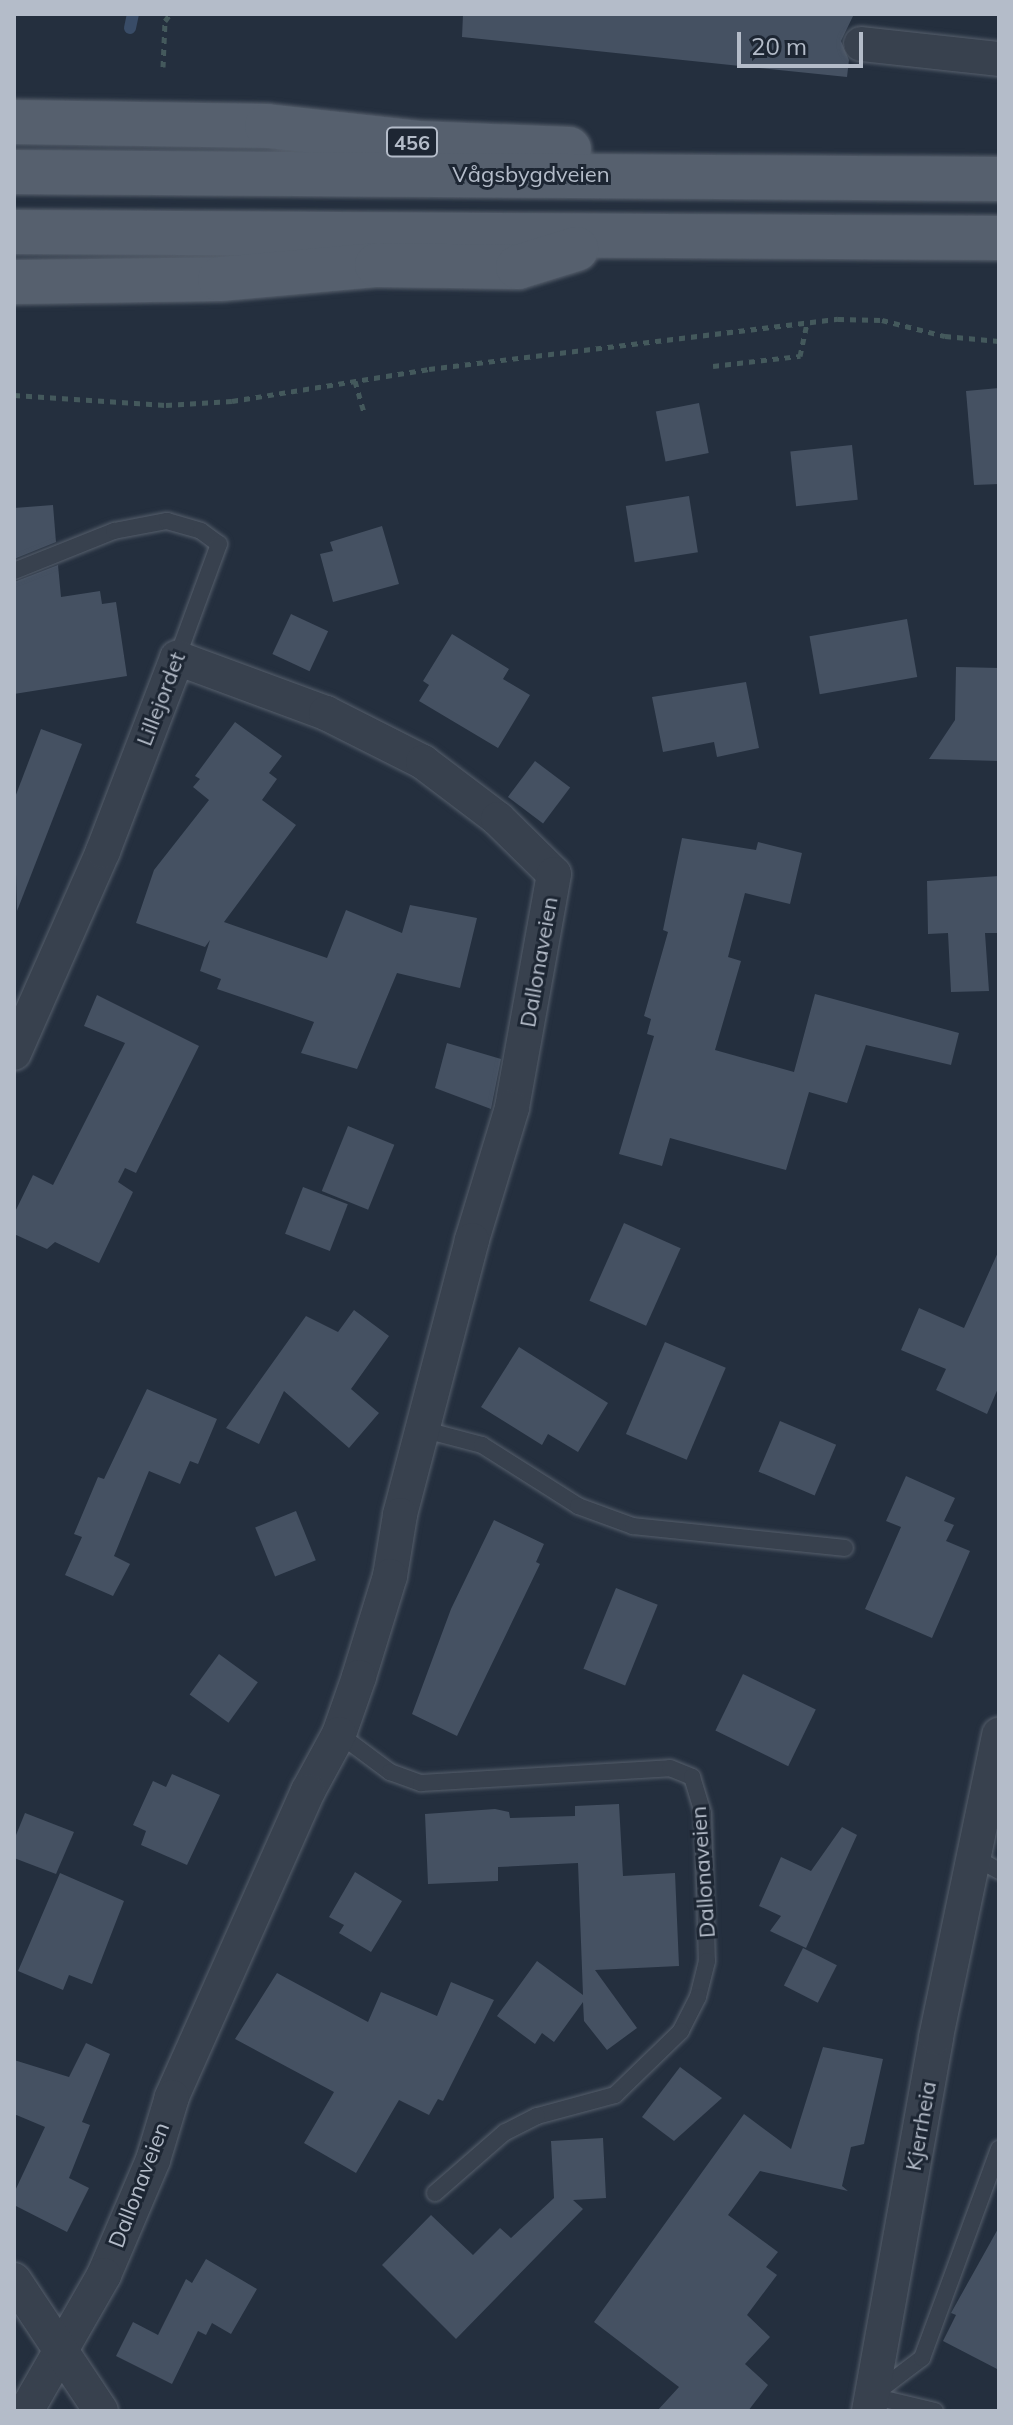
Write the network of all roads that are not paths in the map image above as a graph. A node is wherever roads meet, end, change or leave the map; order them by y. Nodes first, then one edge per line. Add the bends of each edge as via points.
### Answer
1 (861, 44) dead end
2 (999, 59) edge
3 (14, 122) edge
4 (14, 172) edge
5 (810, 177) junction
6 (999, 179) edge
7 (14, 232) edge
8 (618, 237) junction
9 (999, 238) edge
10 (14, 282) edge
11 (14, 571) edge
12 (177, 658) junction
13 (14, 1053) edge
14 (425, 1430) junction
15 (845, 1548) dead end
16 (339, 1734) junction
17 (999, 1735) edge
18 (995, 1773) edge
19 (987, 1864) edge
20 (999, 2149) edge
21 (435, 2193) dead end
22 (14, 2280) edge
23 (59, 2351) junction
24 (870, 2404) edge
25 (26, 2411) edge
26 (101, 2411) edge
27 (935, 2411) edge

1 - 2 street
3 - 5 main road, 456 via 322,129 418,143 540,145
4 - 5 main road, Vågsbygdveien / 456
5 - 6 main road, Vågsbygdveien / 456
7 - 8 main road
8 - 9 main road
8 - 10 main road via 518,267 377,265 220,279
11 - 12 lane, Lillejordet via 114,531 167,521 201,531 219,544
12 - 13 street, Lillejordet via 103,851
12 - 14 street, Dallonaveien via 326,713 423,762 498,819 554,874 512,1108
14 - 15 lane via 482,1445 578,1506 633,1526
14 - 16 street, Dallonaveien via 390,1576
16 - 21 lane, Dallonaveien via 390,1772 421,1783 670,1768 692,1777 703,1813 707,1961 698,1997 681,2031 658,2059 615,2095 537,2116 505,2132
16 - 23 street, Dallonaveien via 308,1791 172,2097 153,2160 104,2275
17 - 18 street, Kjerrheia
18 - 19 street, Kjerrheia
19 - 24 street, Kjerrheia via 936,2037
20 - 24 lane via 922,2358
22 - 23 street
23 - 25 street, Dallonaveien
23 - 26 street
24 - 27 lane

